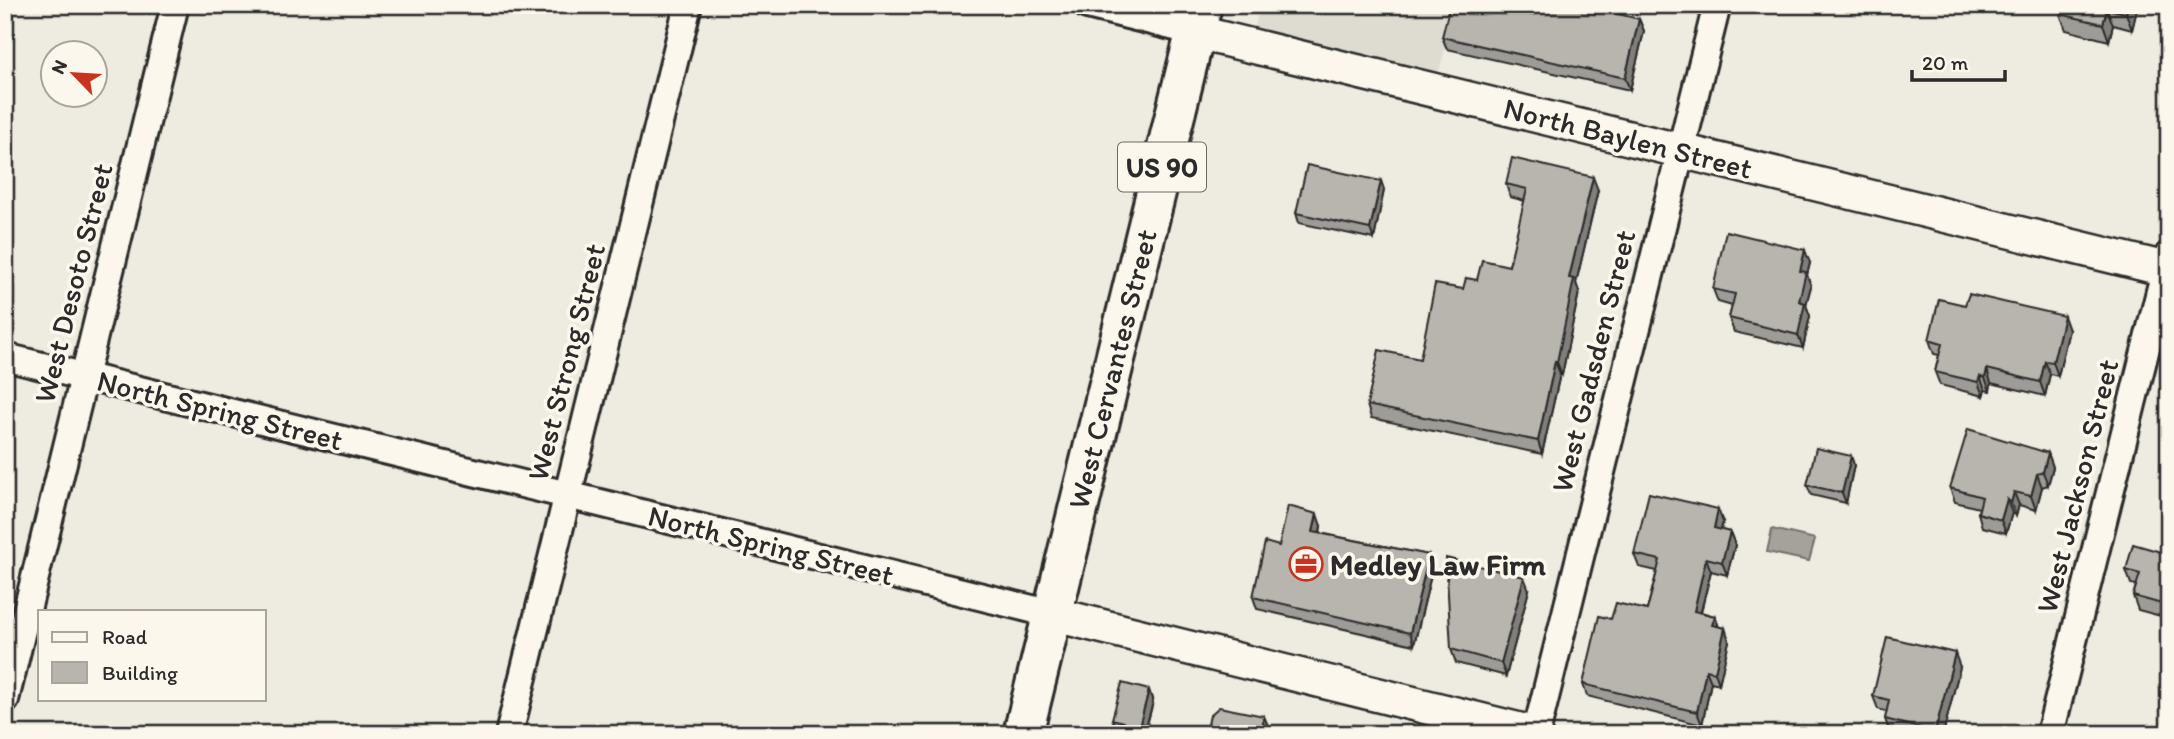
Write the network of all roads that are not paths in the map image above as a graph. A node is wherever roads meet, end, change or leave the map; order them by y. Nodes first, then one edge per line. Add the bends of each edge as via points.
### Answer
1 (175, 5) edge
2 (688, 5) edge
3 (1087, 5) edge
4 (1717, 5) edge
5 (1198, 19) edge
6 (1680, 151) junction
7 (2168, 265) edge
8 (5, 357) edge
9 (85, 376) junction
10 (567, 495) junction
11 (1052, 614) junction
12 (5, 699) edge
13 (509, 734) edge
14 (1023, 734) edge
15 (1536, 734) edge
16 (2050, 734) edge

1 - 9 street, West Desoto Street
2 - 10 street, West Strong Street
3 - 5 street, North Baylen Street
4 - 6 street, West Gadsden Street
5 - 6 street, North Baylen Street
5 - 11 main road, West Cervantes Street / US 90
6 - 7 street, North Baylen Street
6 - 15 street, West Gadsden Street
7 - 16 street, West Jackson Street
8 - 9 street, North Spring Street
9 - 10 street, North Spring Street
9 - 12 street, West Desoto Street
10 - 11 street, North Spring Street
10 - 13 street, West Strong Street
11 - 14 main road, West Cervantes Street / US 90
11 - 15 street, North Spring Street

